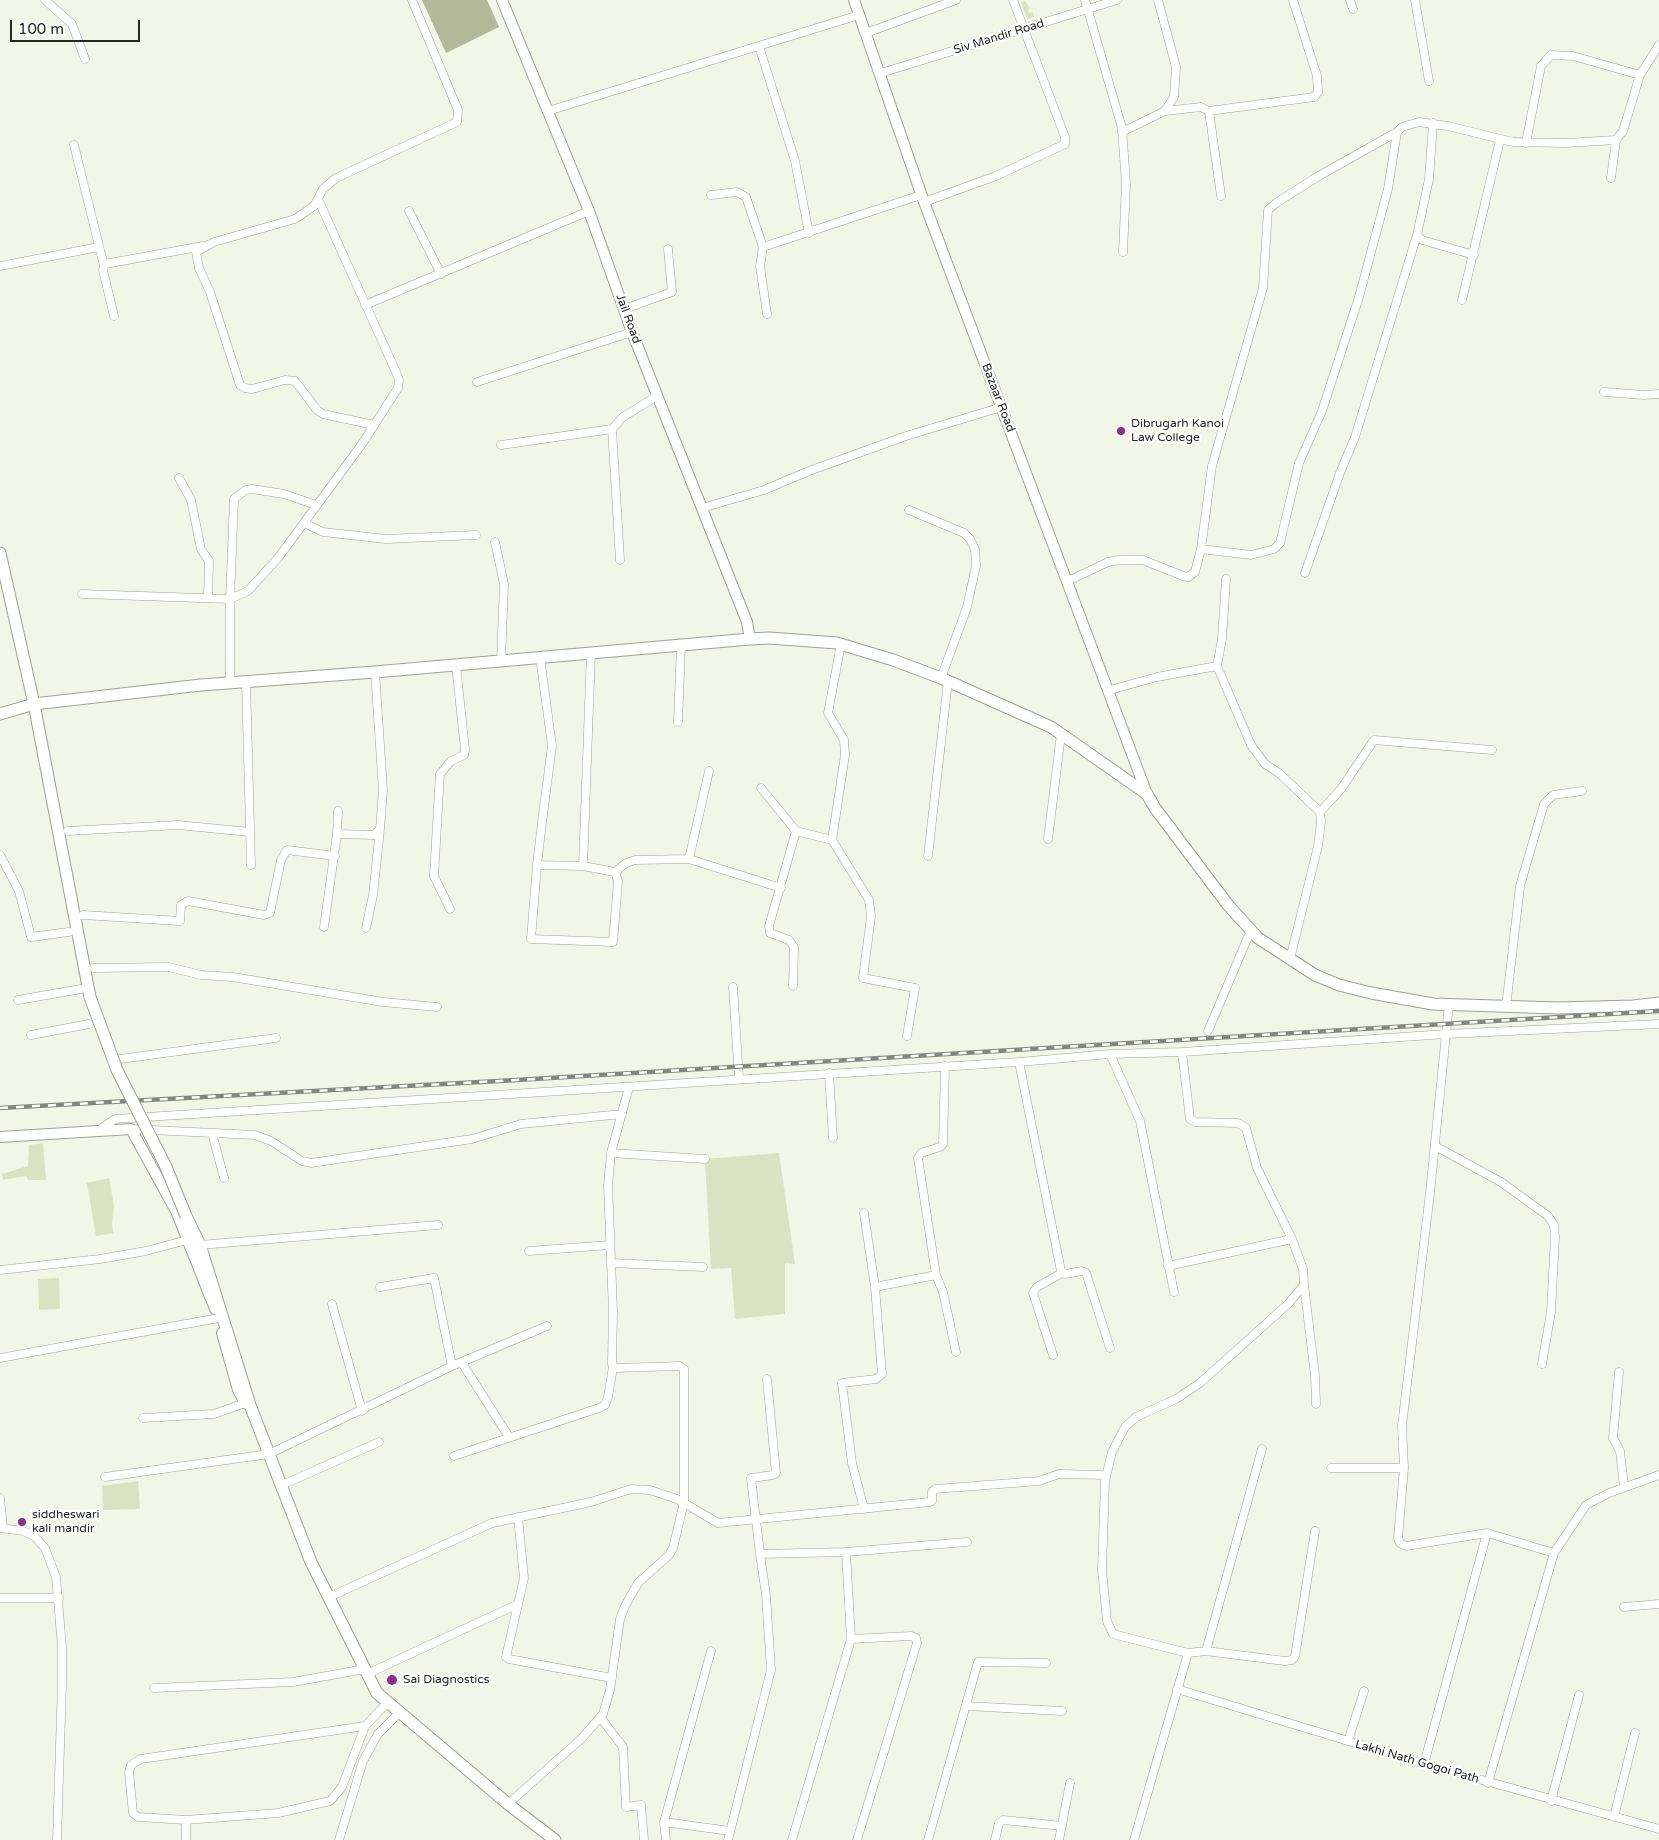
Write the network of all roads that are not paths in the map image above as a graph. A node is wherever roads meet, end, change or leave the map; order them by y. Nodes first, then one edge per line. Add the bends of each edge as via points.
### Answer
1 (44, 0) edge
2 (412, 0) edge
3 (502, 0) edge
4 (854, 0) edge
5 (956, 0) edge
6 (1013, 0) edge
7 (1086, 0) edge
8 (1117, 0) edge
9 (1158, 0) edge
10 (1292, 0) edge
11 (1350, 0) edge
12 (1415, 0) edge
13 (1353, 9) dead end
14 (1088, 10) junction
15 (859, 15) junction
16 (1023, 29) junction
17 (866, 33) junction
18 (1659, 44) edge
19 (759, 46) junction
20 (84, 59) dead end
21 (881, 73) junction
22 (1640, 75) junction
23 (1429, 81) dead end
24 (548, 111) junction
25 (1165, 111) junction
26 (1209, 111) junction
27 (1433, 123) junction
28 (1122, 132) junction
29 (1397, 132) junction
30 (1500, 140) junction
31 (1616, 140) junction
32 (1526, 143) junction
33 (74, 145) dead end
34 (1612, 178) dead end
35 (711, 195) dead end
36 (1221, 196) dead end
37 (922, 198) junction
38 (318, 199) junction
39 (409, 211) dead end
40 (589, 211) junction
41 (809, 233) junction
42 (1417, 235) junction
43 (205, 245) junction
44 (99, 247) junction
45 (763, 247) junction
46 (668, 249) dead end
47 (1123, 252) dead end
48 (1474, 255) junction
49 (0, 266) edge
50 (104, 266) junction
51 (441, 274) junction
52 (1462, 300) dead end
53 (365, 305) junction
54 (624, 309) junction
55 (766, 314) dead end
56 (114, 316) dead end
57 (632, 332) junction
58 (477, 382) dead end
59 (1604, 392) dead end
60 (1659, 394) edge
61 (657, 396) junction
62 (1002, 407) junction
63 (374, 425) junction
64 (612, 429) junction
65 (501, 445) dead end
66 (179, 478) dead end
67 (316, 505) junction
68 (702, 508) junction
69 (909, 510) dead end
70 (304, 523) junction
71 (476, 535) dead end
72 (495, 542) dead end
73 (1200, 549) junction
74 (1, 559) edge
75 (620, 560) dead end
76 (1305, 573) dead end
77 (1226, 578) dead end
78 (1068, 581) junction
79 (82, 594) dead end
80 (208, 598) junction
81 (230, 599) junction
82 (750, 639) junction
83 (840, 644) junction
84 (682, 645) junction
85 (590, 653) junction
86 (540, 657) junction
87 (502, 661) junction
88 (456, 665) junction
89 (1217, 666) junction
90 (375, 672) junction
91 (945, 680) junction
92 (246, 682) junction
93 (230, 683) junction
94 (1110, 690) junction
95 (34, 704) junction
96 (0, 714) edge
97 (678, 722) dead end
98 (1061, 734) junction
99 (1492, 750) dead end
100 (709, 771) dead end
101 (761, 788) dead end
102 (1582, 791) dead end
103 (1147, 794) junction
104 (338, 811) dead end
105 (1320, 812) junction
106 (380, 829) junction
107 (68, 831) dead end
108 (796, 831) junction
109 (250, 832) junction
110 (337, 834) junction
111 (1048, 839) dead end
112 (832, 840) junction
113 (0, 855) edge
114 (335, 856) junction
115 (928, 856) dead end
116 (689, 860) junction
117 (251, 865) dead end
118 (537, 865) junction
119 (583, 866) junction
120 (615, 872) junction
121 (781, 888) junction
122 (450, 909) dead end
123 (83, 915) dead end
124 (324, 926) dead end
125 (366, 928) dead end
126 (1251, 930) junction
127 (69, 932) dead end
128 (1290, 958) junction
129 (94, 968) dead end
130 (793, 986) dead end
131 (733, 987) dead end
132 (81, 989) dead end
133 (18, 1000) dead end
134 (1659, 1003) edge
135 (1449, 1004) junction
136 (437, 1007) dead end
137 (1506, 1007) junction
138 (89, 1024) dead end
139 (1659, 1024) edge
140 (1208, 1030) dead end
141 (1446, 1034) junction
142 (31, 1035) dead end
143 (907, 1036) dead end
144 (276, 1038) dead end
145 (1182, 1052) junction
146 (1110, 1054) junction
147 (120, 1059) dead end
148 (1019, 1062) junction
149 (945, 1066) junction
150 (829, 1073) junction
151 (739, 1080) junction
152 (629, 1087) junction
153 (622, 1114) junction
154 (131, 1129) junction
155 (98, 1132) junction
156 (212, 1133) junction
157 (0, 1137) edge
158 (833, 1138) dead end
159 (1435, 1146) junction
160 (611, 1153) junction
161 (705, 1159) dead end
162 (224, 1178) dead end
163 (864, 1213) dead end
164 (438, 1225) dead end
165 (1292, 1239) junction
166 (187, 1240) junction
167 (200, 1245) junction
168 (610, 1245) junction
169 (529, 1251) dead end
170 (611, 1263) junction
171 (1168, 1266) junction
172 (703, 1267) dead end
173 (0, 1270) edge
174 (1062, 1273) junction
175 (936, 1275) junction
176 (1304, 1285) junction
177 (380, 1287) dead end
178 (875, 1287) junction
179 (1174, 1292) dead end
180 (332, 1304) dead end
181 (221, 1317) junction
182 (547, 1326) dead end
183 (1110, 1348) dead end
184 (956, 1352) dead end
185 (1053, 1355) dead end
186 (0, 1358) edge
187 (462, 1363) junction
188 (1542, 1364) dead end
189 (452, 1366) junction
190 (613, 1367) junction
191 (1619, 1372) dead end
192 (767, 1379) dead end
193 (248, 1404) junction
194 (1316, 1404) dead end
195 (362, 1411) junction
196 (144, 1418) dead end
197 (509, 1437) junction
198 (378, 1442) dead end
199 (1262, 1449) dead end
200 (269, 1454) junction
201 (454, 1456) dead end
202 (1331, 1468) dead end
203 (1404, 1468) junction
204 (1106, 1475) junction
205 (1659, 1475) edge
206 (105, 1477) dead end
207 (282, 1485) junction
208 (1624, 1487) junction
209 (0, 1498) edge
210 (684, 1502) junction
211 (864, 1509) junction
212 (518, 1517) junction
213 (758, 1520) junction
214 (1, 1528) edge
215 (1315, 1531) dead end
216 (1487, 1533) junction
217 (967, 1542) dead end
218 (846, 1552) junction
219 (760, 1554) junction
220 (1554, 1554) junction
221 (328, 1596) junction
222 (0, 1598) edge
223 (58, 1598) junction
224 (518, 1604) junction
225 (1659, 1604) edge
226 (1624, 1607) dead end
227 (852, 1640) junction
228 (711, 1651) dead end
229 (1206, 1651) junction
230 (1188, 1653) junction
231 (1046, 1664) dead end
232 (366, 1671) junction
233 (612, 1678) junction
234 (154, 1688) dead end
235 (1177, 1689) junction
236 (1364, 1691) dead end
237 (1579, 1695) dead end
238 (388, 1702) junction
239 (966, 1706) junction
240 (1062, 1711) dead end
241 (400, 1712) junction
242 (600, 1717) junction
243 (365, 1726) junction
244 (1635, 1733) dead end
245 (1348, 1742) junction
246 (1424, 1764) junction
247 (1070, 1783) dead end
248 (1488, 1783) junction
249 (1551, 1801) junction
250 (508, 1804) junction
251 (1614, 1817) junction
252 (186, 1820) junction
253 (664, 1822) junction
254 (1062, 1826) junction
255 (1659, 1829) edge
256 (730, 1831) junction
257 (57, 1840) edge
258 (186, 1840) edge
259 (339, 1840) edge
260 (555, 1840) edge
261 (644, 1840) edge
262 (666, 1840) edge
263 (728, 1840) edge
264 (792, 1840) edge
265 (857, 1840) edge
266 (928, 1840) edge
267 (995, 1840) edge
268 (1059, 1840) edge
269 (1134, 1840) edge

1 - 20 street via 72,24
2 - 38 street via 458,110 457,122 336,178 323,189
3 - 24 street, Jail Road
4 - 15 street, Bazaar Road
5 - 17 street
6 - 16 street
7 - 14 street
8 - 14 street, Siv Mandir Road
9 - 25 street via 1177,73 1174,97
10 - 26 street via 1318,76 1318,92 1314,97
11 - 13 street
12 - 23 street
14 - 16 street, Siv Mandir Road
14 - 28 street
15 - 17 street, Bazaar Road
15 - 19 street
16 - 21 street, Siv Mandir Road
16 - 37 street via 1065,136 1065,144 996,176
17 - 21 street, Bazaar Road
18 - 22 street
19 - 24 street
19 - 41 street via 795,161
21 - 37 street, Bazaar Road
22 - 31 street via 1623,131
22 - 32 street via 1573,56 1551,55 1541,66
24 - 40 street, Jail Road
25 - 26 street via 1201,107
25 - 28 street
26 - 36 street
27 - 29 street via 1410,124
27 - 30 street
27 - 42 street via 1429,179
28 - 47 street via 1126,184
29 - 73 street via 1317,177 1268,210 1263,288 1212,466
29 - 73 street via 1388,189 1366,273 1322,412 1299,463 1280,543 1274,549 1251,555
30 - 32 street
30 - 48 street
31 - 32 street
31 - 34 street
33 - 44 street
35 - 45 street via 743,194
37 - 41 street
37 - 62 street, Bazaar Road
38 - 43 street via 308,212 295,219
38 - 53 street
39 - 51 street
40 - 51 street
40 - 54 street, Jail Road
41 - 45 street
42 - 48 street via 1422,240
42 - 76 street via 1355,437
43 - 50 street via 108,262
43 - 63 street via 196,252 196,259 240,385 252,389 285,380 295,381 323,414
44 - 49 street
44 - 50 street
45 - 55 street via 760,266
46 - 54 street via 672,292
48 - 52 street
50 - 56 street
51 - 53 street
53 - 63 street via 399,380 396,393
54 - 57 street, Jail Road
57 - 58 street
57 - 61 street, Jail Road
59 - 60 street
61 - 64 street
61 - 68 street, Jail Road
62 - 68 street via 906,436 764,490
62 - 78 street, Bazaar Road
63 - 67 street
64 - 65 street
64 - 75 street
66 - 80 street via 191,500 201,549 208,561
67 - 70 street
67 - 81 street via 284,494 252,489 234,499
68 - 82 street, Jail Road via 747,622
69 - 91 street via 964,533 974,550 976,566 967,607
70 - 71 street via 323,532 378,539
70 - 81 street via 256,584
72 - 87 street via 504,584
73 - 78 street via 1195,572 1188,577 1143,560 1119,560
74 - 95 main road
77 - 89 street
78 - 94 street, Bazaar Road
79 - 80 street
80 - 81 street
81 - 93 street
82 - 83 main road
82 - 84 main road
83 - 91 main road
83 - 112 street via 828,713 841,733 845,755
84 - 85 main road
84 - 97 street
85 - 86 main road
85 - 119 street
86 - 87 main road
86 - 118 street via 552,746
87 - 88 main road
88 - 90 main road
88 - 122 street via 465,750 464,756 451,761 440,774 434,876
89 - 94 street
89 - 105 street via 1251,745 1265,764
90 - 92 main road
90 - 106 street via 383,790
91 - 98 main road
91 - 115 street
92 - 93 main road
92 - 109 street
93 - 95 main road
94 - 103 street, Bazaar Road
95 - 96 main road
95 - 167 main road, bridge via 90,997 117,1070 166,1167
98 - 103 main road
98 - 111 street
99 - 105 street via 1374,740 1341,789
100 - 116 street
101 - 108 street
102 - 137 street via 1553,795 1544,804 1520,886
103 - 126 main road via 1154,808 1228,905
104 - 110 street
105 - 128 street via 1318,846
106 - 110 street via 374,835
106 - 125 street
107 - 109 street via 178,825
108 - 112 street
108 - 121 street
109 - 117 street
110 - 114 street
112 - 143 street via 869,900 863,978 915,988
113 - 127 street via 18,891 31,937
114 - 123 street via 287,850 281,860 270,913 264,915 188,901 181,904 180,921
114 - 124 street
116 - 120 street via 635,860
116 - 121 street
118 - 119 street
118 - 120 street via 532,941 612,943 618,880
119 - 120 street
121 - 130 street via 769,931 792,943
126 - 128 main road
126 - 140 street
128 - 135 main road via 1315,975 1339,985 1403,1000
129 - 136 street via 170,968 383,1002
131 - 151 street
132 - 133 street
134 - 137 main road
135 - 137 main road
135 - 141 street
138 - 142 street
139 - 141 street
141 - 145 street
141 - 159 street
144 - 147 street
145 - 146 street
145 - 165 street via 1190,1119 1195,1122 1238,1123 1246,1128 1257,1168
146 - 148 street
146 - 171 street via 1140,1121
148 - 149 street
148 - 174 street
149 - 150 street
149 - 175 street via 943,1144 921,1153 918,1158
150 - 151 street
150 - 158 street
151 - 152 street
152 - 153 street
152 - 155 street via 115,1119
153 - 156 street via 521,1124 472,1139 311,1163 263,1138
153 - 160 street
154 - 155 street
154 - 156 street
154 - 166 street via 176,1211
155 - 157 street
156 - 162 street
159 - 188 street via 1508,1186 1548,1216 1554,1225 1551,1312
159 - 203 street via 1402,1426
160 - 161 street
160 - 168 street via 608,1185
163 - 178 street
164 - 167 street
165 - 171 street
165 - 176 street via 1303,1269
166 - 173 street via 100,1260
166 - 181 street
167 - 181 main road
168 - 169 street
168 - 170 street
170 - 172 street
170 - 190 street
171 - 179 street
174 - 183 street via 1082,1270 1086,1273
174 - 185 street via 1038,1287 1034,1293
175 - 178 street
175 - 184 street via 943,1292
176 - 194 street
176 - 204 street via 1288,1304 1200,1383 1176,1399 1136,1417 1125,1427 1112,1452
177 - 189 street via 434,1278
178 - 211 street via 882,1374 876,1379 842,1383 850,1453
180 - 195 street
181 - 186 street
181 - 193 main road
182 - 187 street
187 - 189 street
187 - 197 street
189 - 195 street
190 - 197 street via 605,1404
190 - 210 street via 680,1366 684,1369
191 - 208 street via 1613,1438 1620,1451
192 - 213 street via 776,1473 751,1478
193 - 196 street via 214,1414
193 - 200 main road
195 - 200 street
197 - 201 street
198 - 207 street
199 - 229 street
200 - 206 street
200 - 207 main road
202 - 203 street
203 - 216 street via 1398,1538 1402,1545
204 - 211 street via 1059,1474 1039,1481 935,1489 930,1502
204 - 230 street via 1102,1570 1107,1621 1113,1634
205 - 208 street
207 - 221 main road via 311,1562
208 - 220 street via 1586,1505
209 - 214 street
210 - 212 street via 650,1490 631,1489 591,1502
210 - 213 street via 718,1523
210 - 233 street via 673,1548 638,1583 625,1606 620,1619
211 - 213 street
212 - 221 street via 472,1530
212 - 224 street via 524,1568
213 - 219 street
214 - 223 street via 34,1536 45,1548 56,1577
215 - 229 street via 1292,1660
216 - 220 street
216 - 246 street
217 - 218 street
218 - 219 street
218 - 227 street
219 - 256 street via 771,1670
220 - 248 street
221 - 232 main road
222 - 223 street
223 - 257 street via 62,1683
224 - 232 street
224 - 233 street via 506,1653 509,1660
225 - 226 street
227 - 264 street
227 - 265 street via 911,1636 917,1643
228 - 253 street
229 - 230 street
230 - 235 street
231 - 239 street via 978,1662
232 - 234 street via 299,1682
232 - 238 main road via 377,1693
233 - 242 street
235 - 245 street, Lakhi Nath Gogoi Path
235 - 269 street
236 - 245 street
237 - 249 street
238 - 241 main road
238 - 243 street
239 - 240 street
239 - 266 street
241 - 250 main road
241 - 259 street via 378,1734 363,1761
242 - 250 street via 581,1739
242 - 261 street via 623,1747 626,1807 641,1805
243 - 252 street via 342,1787 330,1801 278,1813
243 - 252 street via 141,1759 131,1766 128,1779 134,1816
244 - 251 street
245 - 246 street, Lakhi Nath Gogoi Path
246 - 248 street, Lakhi Nath Gogoi Path
247 - 254 street
248 - 249 street, Lakhi Nath Gogoi Path
249 - 251 street, Lakhi Nath Gogoi Path
250 - 260 main road
251 - 255 street, Lakhi Nath Gogoi Path
252 - 258 street
253 - 256 street
253 - 262 street
254 - 267 street via 1003,1820
254 - 268 street
256 - 263 street

